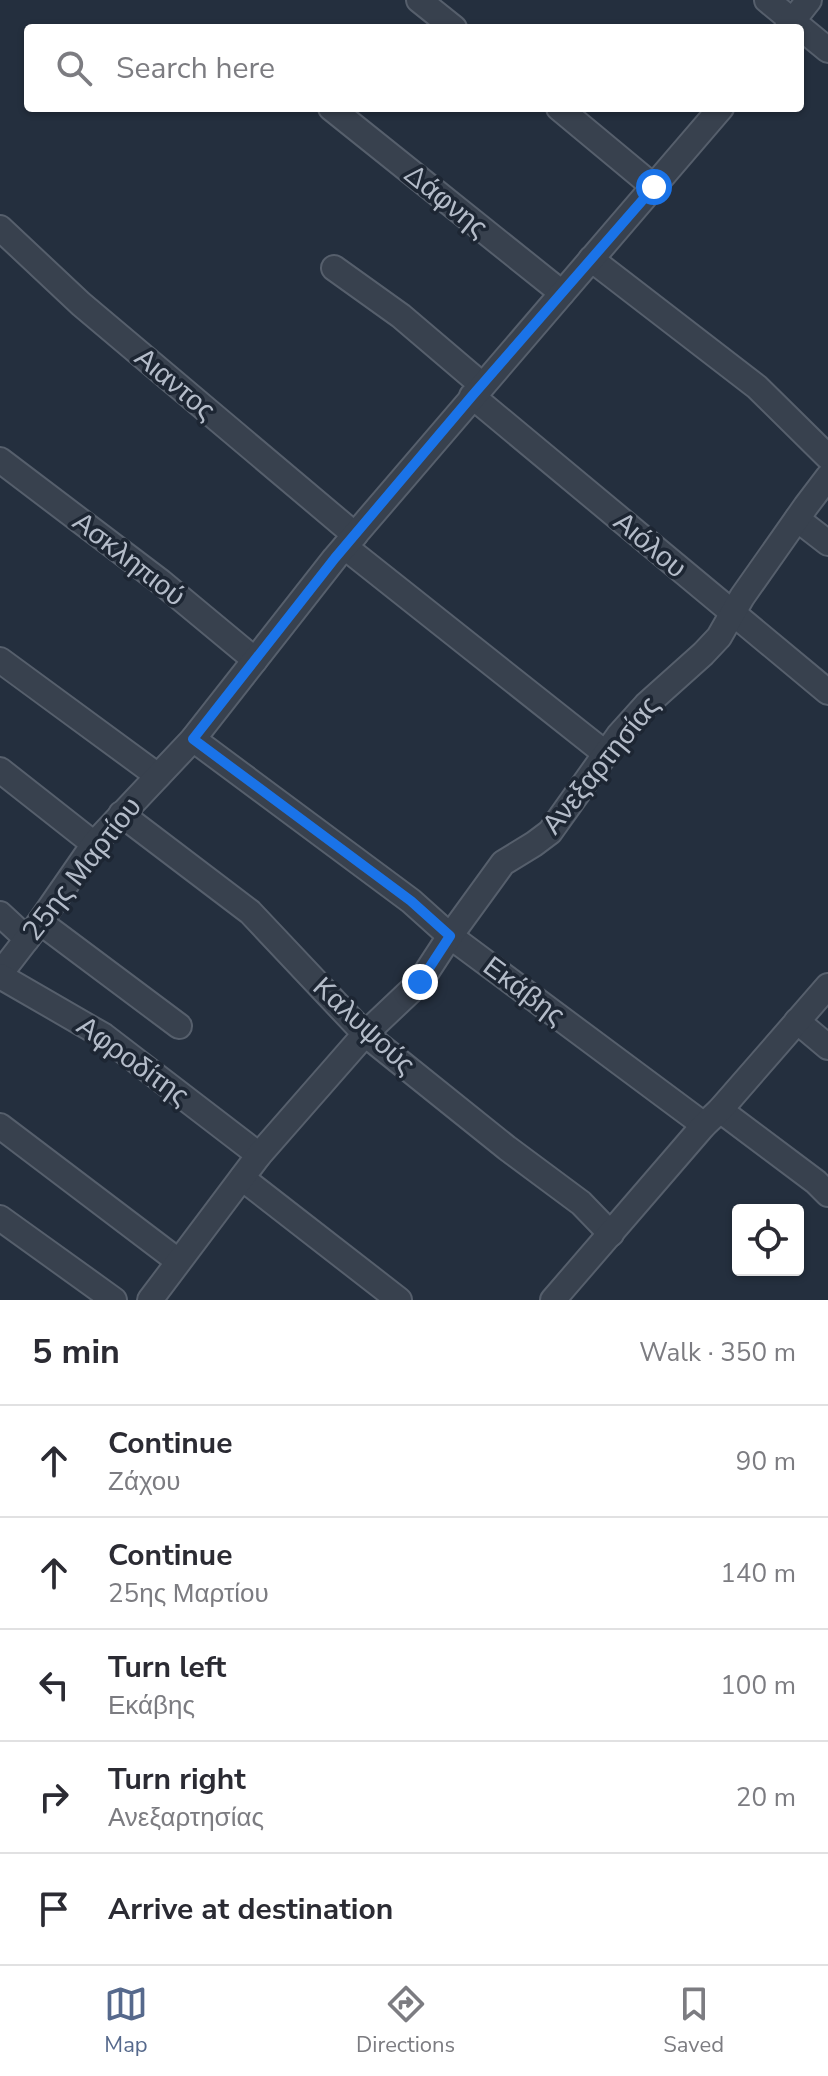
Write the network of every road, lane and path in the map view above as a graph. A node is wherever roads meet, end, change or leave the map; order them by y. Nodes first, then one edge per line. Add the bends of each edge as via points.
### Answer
1 (419, 0) edge
2 (767, 0) edge
3 (809, 0) edge
4 (449, 24) edge
5 (789, 24) edge
6 (791, 24) edge
7 (804, 34) edge
8 (828, 50) edge
9 (336, 112) edge
10 (564, 112) edge
11 (718, 112) edge
12 (654, 187) junction
13 (0, 228) edge
14 (591, 259) junction
15 (334, 268) dead end
16 (562, 293) junction
17 (477, 390) junction
18 (828, 457) edge
19 (0, 460) edge
20 (828, 477) edge
21 (797, 519) junction
22 (350, 541) junction
23 (828, 543) edge
24 (733, 613) junction
25 (0, 660) edge
26 (255, 660) junction
27 (828, 692) edge
28 (193, 739) junction
29 (606, 754) junction
30 (0, 770) edge
31 (158, 776) junction
32 (121, 814) junction
33 (94, 844) junction
34 (0, 914) edge
35 (34, 931) junction
36 (450, 936) junction
37 (0, 975) edge
38 (828, 986) edge
39 (797, 1021) junction
40 (179, 1026) dead end
41 (365, 1034) junction
42 (828, 1047) edge
43 (712, 1118) junction
44 (0, 1126) edge
45 (259, 1155) junction
46 (242, 1178) junction
47 (828, 1194) edge
48 (0, 1218) edge
49 (611, 1234) junction
50 (178, 1261) junction
51 (114, 1300) edge
52 (150, 1300) edge
53 (399, 1300) edge
54 (553, 1300) edge

1 - 4 street
2 - 5 street
3 - 6 street
7 - 8 street
9 - 16 street, Δάφνης
10 - 12 street
11 - 12 street, 25ης Μαρτίου
12 - 14 street, 25ης Μαρτίου
13 - 22 street, Αιαντος
14 - 16 street, 25ης Μαρτίου
14 - 18 street via 757,387
15 - 17 street, Αιόλου via 401,316
16 - 17 street, 25ης Μαρτίου
17 - 22 street, 25ης Μαρτίου
17 - 24 street, Αιόλου
19 - 26 street, Ασκληπιού
20 - 21 street, Ανεξαρτησίας
21 - 23 street
21 - 24 street, Ανεξαρτησίας
22 - 26 street, 25ης Μαρτίου
22 - 29 street, Αιαντος
24 - 27 street, Αιόλου
24 - 29 street, Ανεξαρτησίας via 719,637 646,705
25 - 31 street
26 - 28 street, 25ης Μαρτίου
28 - 31 street, 25ης Μαρτίου
28 - 36 street, Εκάβης via 411,901
29 - 36 street, Ανεξαρτησίας via 550,832 503,863
30 - 33 street
31 - 32 street, 25ης Μαρτίου
32 - 33 street, 25ης Μαρτίου
32 - 41 street, Καλυψούς via 250,912
33 - 35 street, 25ης Μαρτίου
34 - 35 street
35 - 37 street, 25ης Μαρτίου
35 - 40 street
36 - 41 street, Ανεξαρτησίας via 420,982
36 - 43 street, Εκάβης
37 - 45 street, Αφροδίτης via 104,1036
38 - 39 street
39 - 42 street
39 - 43 street
41 - 45 street, Ανεξαρτησίας
41 - 49 street, Καλυψούς via 581,1203
43 - 47 street, Εκάβης
43 - 49 street
44 - 50 street
45 - 46 street, Ανεξαρτησίας
46 - 50 street, Ανεξαρτησίας
46 - 53 street
48 - 51 street
49 - 54 street
50 - 52 street, Ανεξαρτησίας

